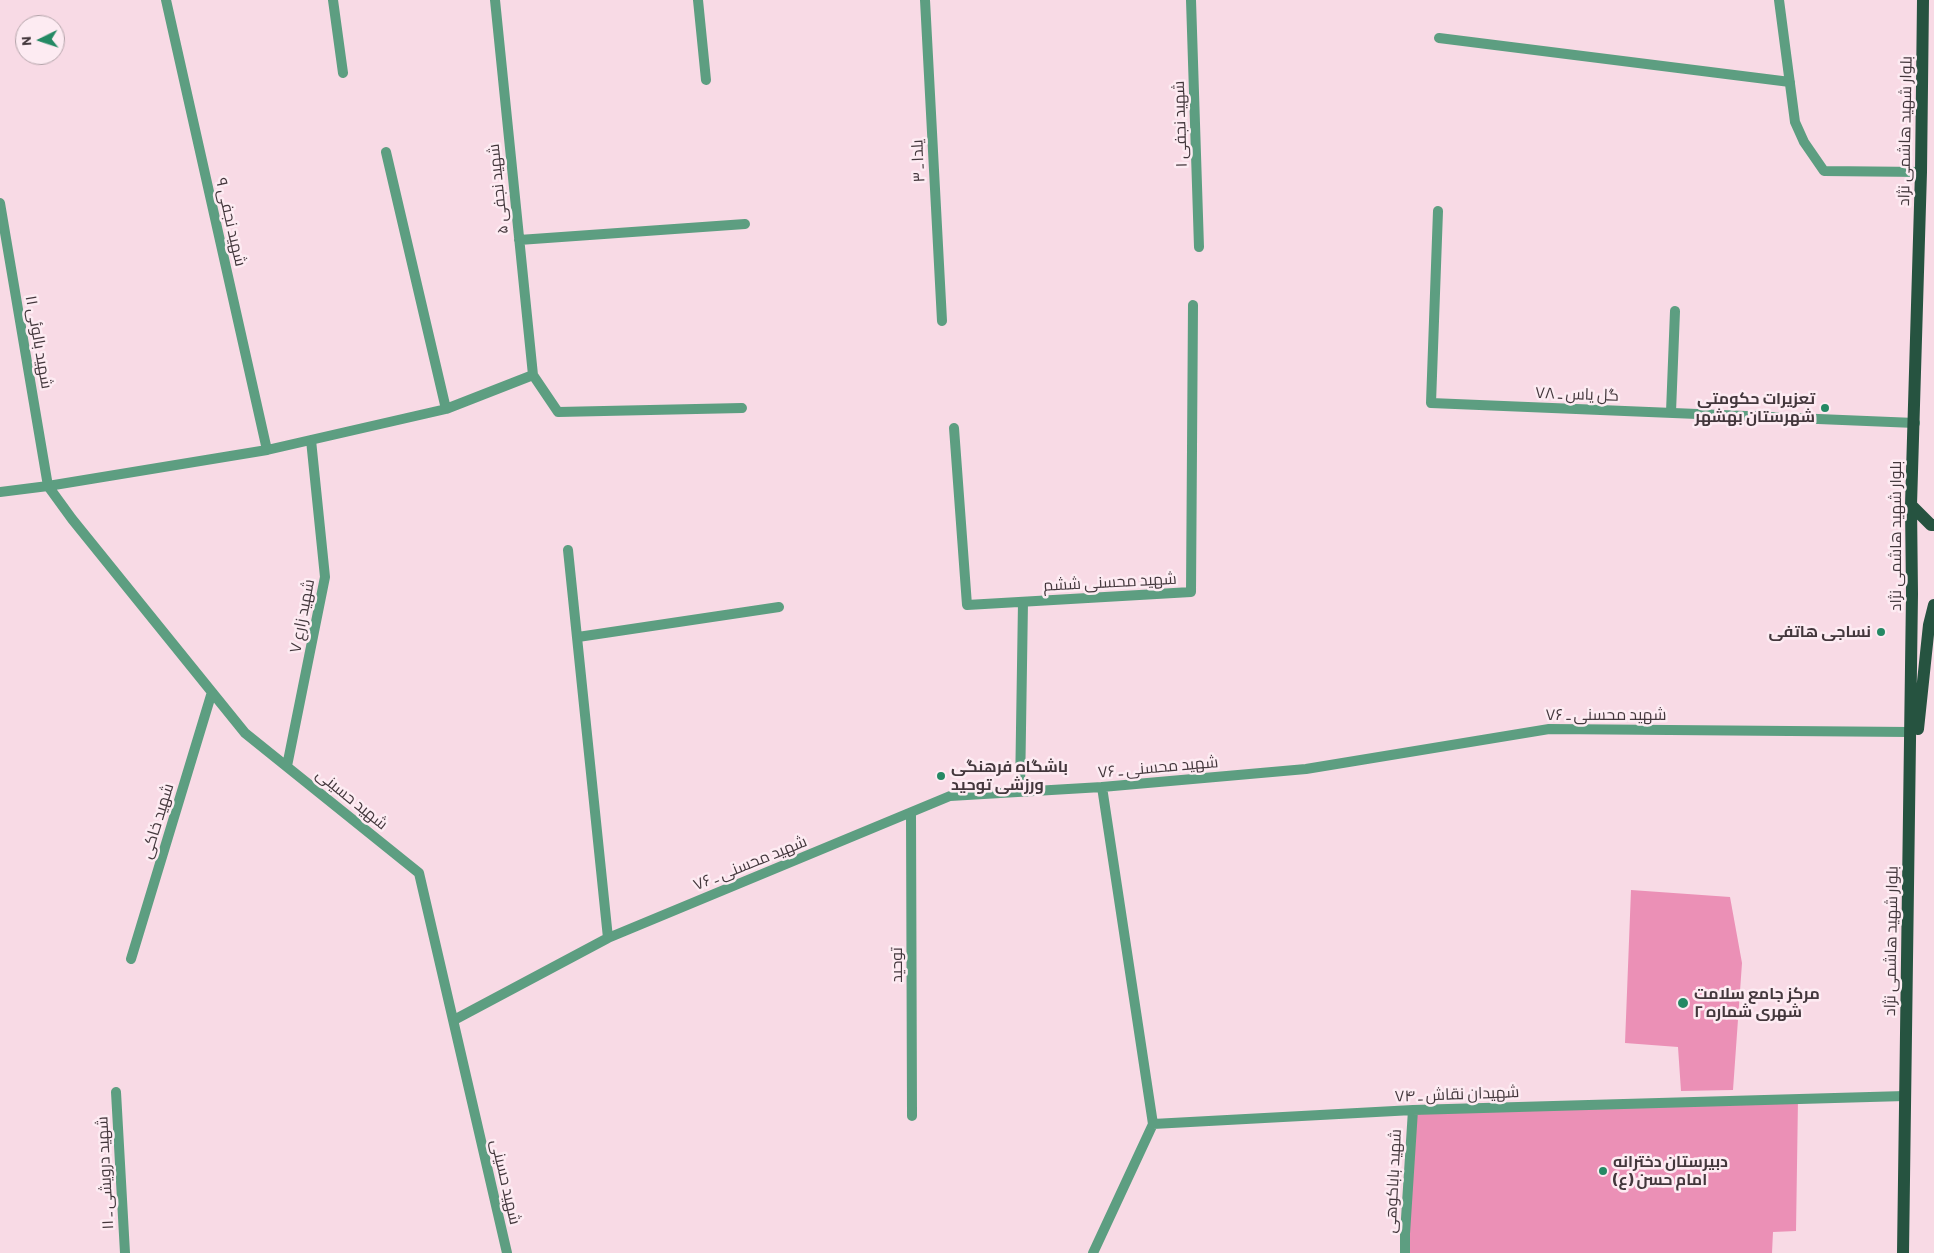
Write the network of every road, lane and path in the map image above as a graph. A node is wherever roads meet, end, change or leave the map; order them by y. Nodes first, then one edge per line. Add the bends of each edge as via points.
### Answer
1 (166, 0) edge
2 (333, 0) edge
3 (496, 0) edge
4 (698, 0) edge
5 (925, 0) edge
6 (1191, 0) edge
7 (1780, 0) edge
8 (1923, 0) edge
9 (1439, 38) dead end
10 (343, 73) dead end
11 (706, 80) dead end
12 (1790, 82) junction
13 (386, 152) dead end
14 (1921, 172) junction
15 (0, 203) edge
16 (1438, 211) dead end
17 (745, 224) dead end
18 (518, 240) junction
19 (1199, 247) dead end
20 (1193, 305) dead end
21 (1675, 311) dead end
22 (942, 321) dead end
23 (533, 376) junction
24 (742, 408) dead end
25 (446, 409) junction
26 (1671, 412) junction
27 (1915, 423) junction
28 (954, 428) dead end
29 (311, 440) junction
30 (266, 450) junction
31 (48, 486) junction
32 (0, 492) edge
33 (1911, 505) junction
34 (1934, 525) edge
35 (568, 550) dead end
36 (1023, 602) junction
37 (1934, 605) edge
38 (779, 607) dead end
39 (578, 637) junction
40 (212, 692) junction
41 (1910, 732) junction
42 (287, 766) junction
43 (1102, 787) junction
44 (1020, 792) junction
45 (911, 813) junction
46 (1909, 814) junction
47 (608, 938) junction
48 (131, 959) dead end
49 (454, 1020) junction
50 (116, 1092) dead end
51 (1905, 1096) junction
52 (1412, 1110) junction
53 (912, 1116) dead end
54 (1153, 1124) junction
55 (125, 1253) edge
56 (507, 1253) edge
57 (1093, 1253) edge
58 (1405, 1253) edge
59 (1903, 1253) edge

1 - 30 street, شهید نجفی ۹
2 - 10 street
3 - 18 street, شهید نجفی ۵
4 - 11 street
5 - 22 street, یلدا ـ ۳
6 - 19 street, شهید نجفی ۱
7 - 12 street
8 - 14 main road, بلوار شهید هاشمی نژاد
9 - 12 street
12 - 14 street via 1794,122 1824,171
13 - 25 street
14 - 27 main road, بلوار شهید هاشمی نژاد
15 - 31 street, شهید بالوئی ۱۱
16 - 26 street, گل یاس ـ ۷۸ via 1430,402
17 - 18 street
18 - 23 street, شهید نجفی ۵
20 - 36 street, شهید محسنی ششم via 1191,592
21 - 26 street
23 - 24 street via 558,412
23 - 25 street
25 - 29 street
26 - 27 street, گل یاس ـ ۷۸
27 - 33 main road, بلوار شهید هاشمی نژاد
28 - 36 street via 967,605
29 - 30 street
29 - 42 street, شهید زارع ۷ via 326,577
30 - 31 street
31 - 32 street
31 - 40 street, شهید حسینی
33 - 34 main road
33 - 41 main road, بلوار شهید هاشمی نژاد
35 - 39 street
36 - 44 street, شهید محسنی ششم
37 - 46 main road via 1929,625
38 - 39 street
39 - 47 street
40 - 42 street, شهید حسینی via 245,733
40 - 48 street, شهید خاکی
41 - 43 street, شهید محسنی ـ ۷۶ via 1549,729 1306,769
41 - 46 main road, بلوار شهید هاشمی نژاد
42 - 49 street, شهید حسینی via 419,872
43 - 44 street, شهید محسنی ـ ۷۶
43 - 54 street
44 - 45 street, شهید محسنی ـ ۷۶ via 950,796
45 - 47 street, شهید محسنی ـ ۷۶
45 - 53 street, توحید
46 - 51 main road, بلوار شهید هاشمی نژاد
47 - 49 street, شهید محسنی ـ ۷۶
49 - 56 street, شهید حسینی
50 - 55 street, شهید درویشی ـ ۱۱
51 - 52 street, شهیدان نقاش ـ ۷۴
51 - 59 main road, بلوار شهید هاشمی نژاد
52 - 54 street, شهیدان نقاش ـ ۷۴
52 - 58 street, شهید باباکوهی
54 - 57 street

